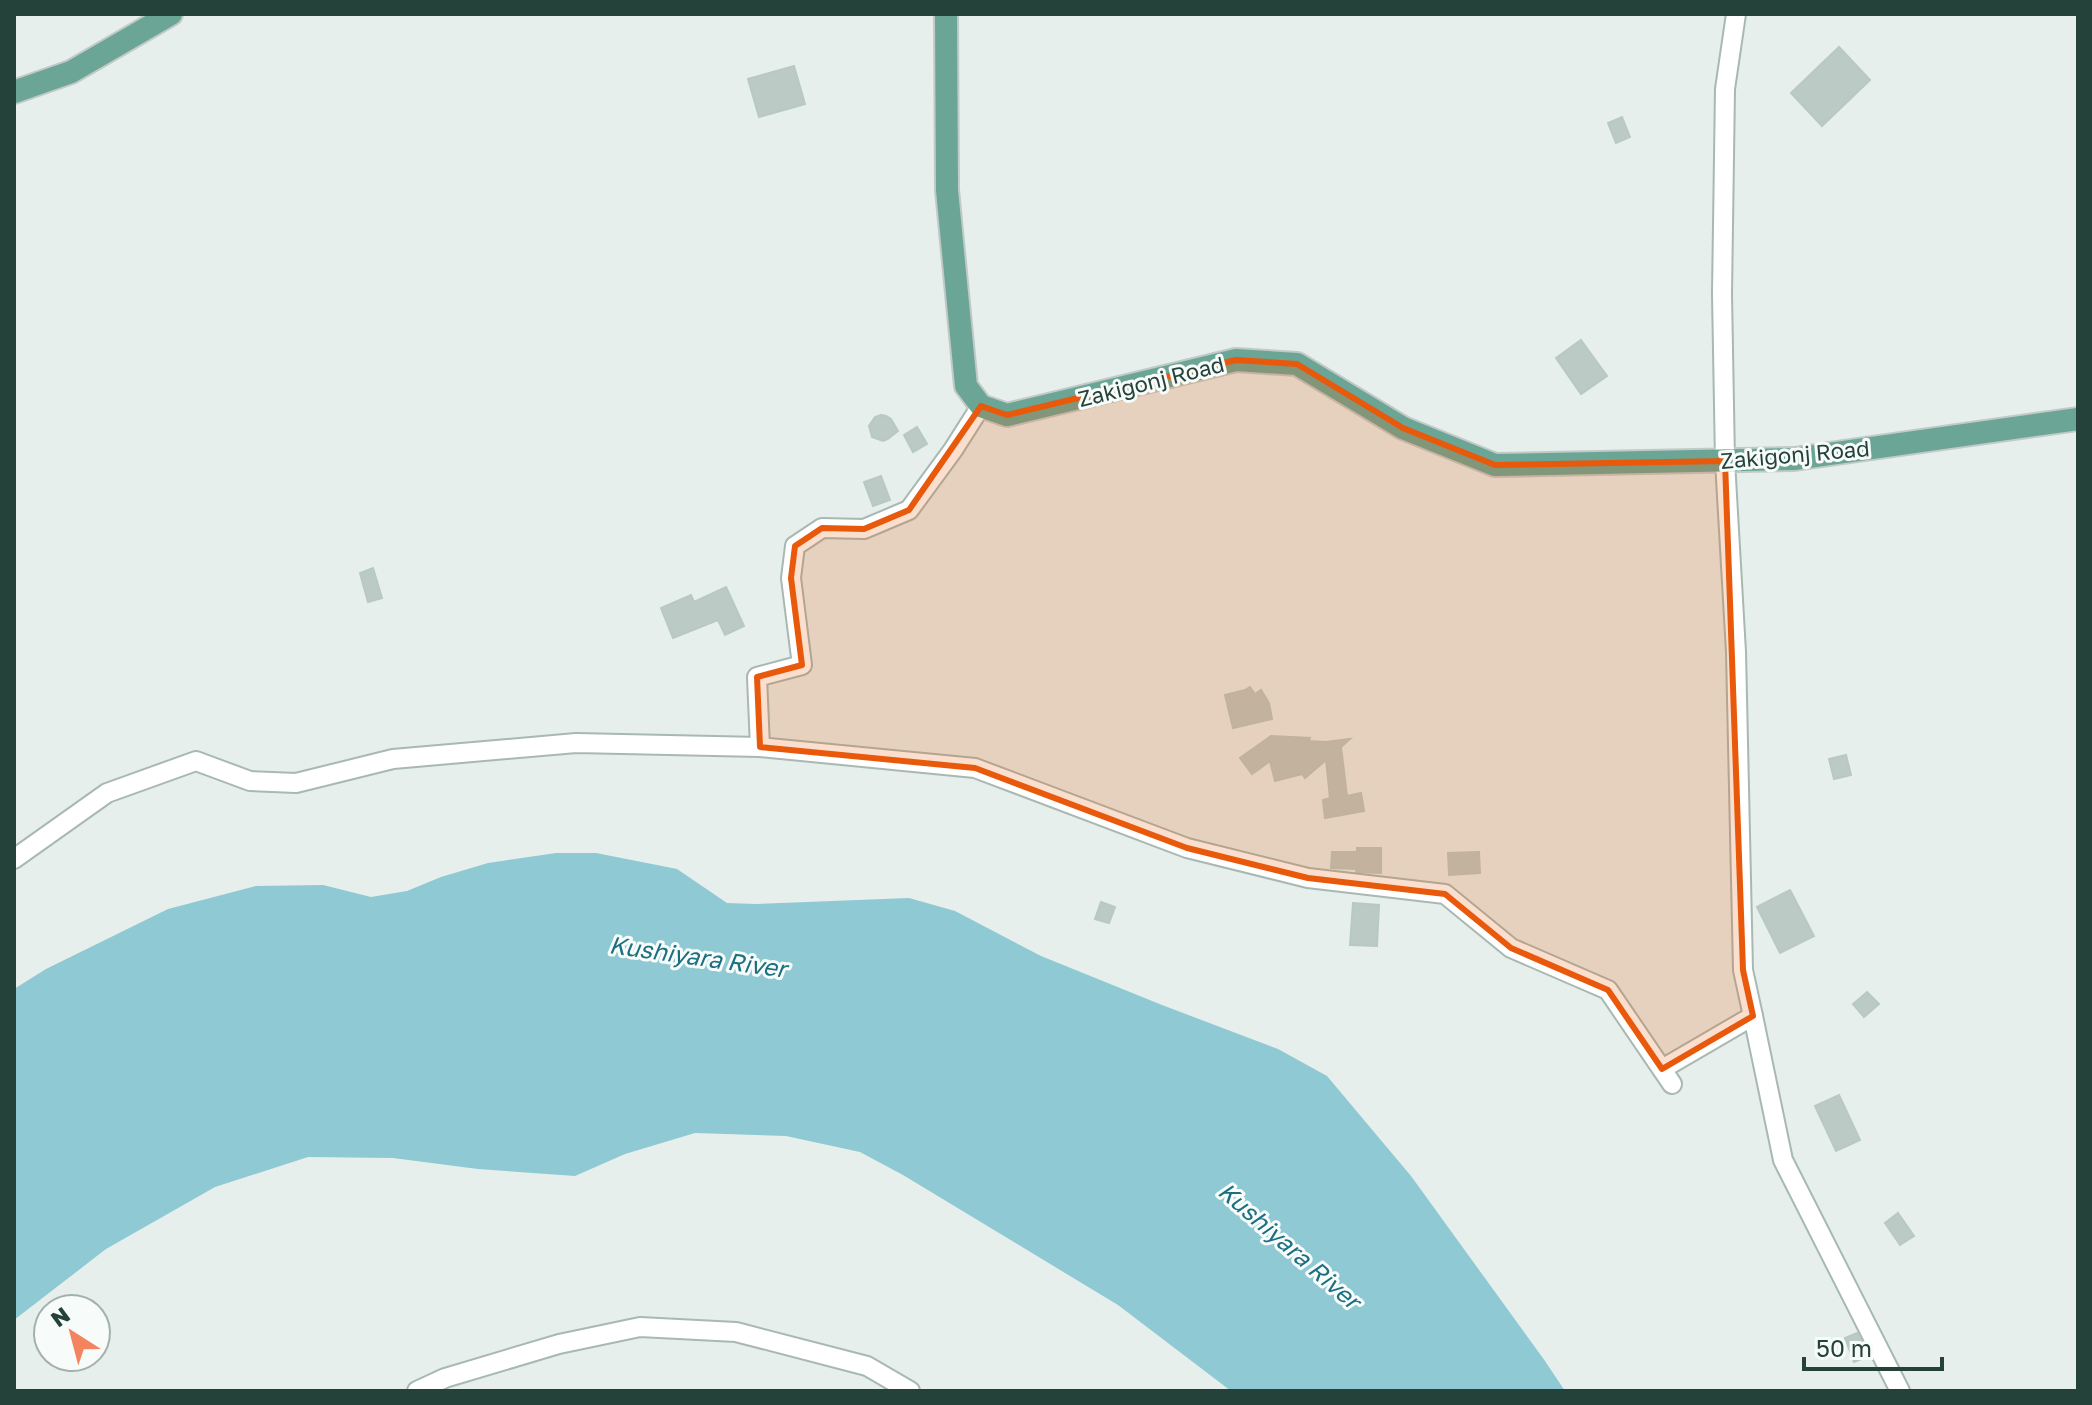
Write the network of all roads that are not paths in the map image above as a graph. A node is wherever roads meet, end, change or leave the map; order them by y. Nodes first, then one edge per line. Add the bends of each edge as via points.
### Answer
1 (171, 14) edge
2 (946, 14) edge
3 (1736, 14) edge
4 (14, 92) edge
5 (981, 406) junction
6 (2078, 419) edge
7 (1725, 461) junction
8 (760, 747) junction
9 (14, 859) edge
10 (1753, 1016) junction
11 (417, 1391) edge
12 (910, 1391) edge
13 (1900, 1391) edge

1 - 4 main road via 71,72
2 - 5 main road via 947,190 966,386
3 - 7 street via 1725,89
5 - 7 main road, Zakigonj Road via 1007,415 1236,360 1297,364 1403,428 1495,465
5 - 8 street via 909,510 864,529 822,528 795,546 791,578 802,665 757,677
6 - 7 main road, Zakigonj Road via 1794,459
7 - 10 street via 1736,652 1743,970
8 - 9 street via 576,743 393,759 296,783 250,781 196,761 107,793
8 - 10 street via 975,768 1187,848 1308,878 1445,894 1511,948 1608,990 1667,1077
10 - 13 street via 1783,1160
11 - 12 street via 559,1344 640,1327 736,1332 867,1366

